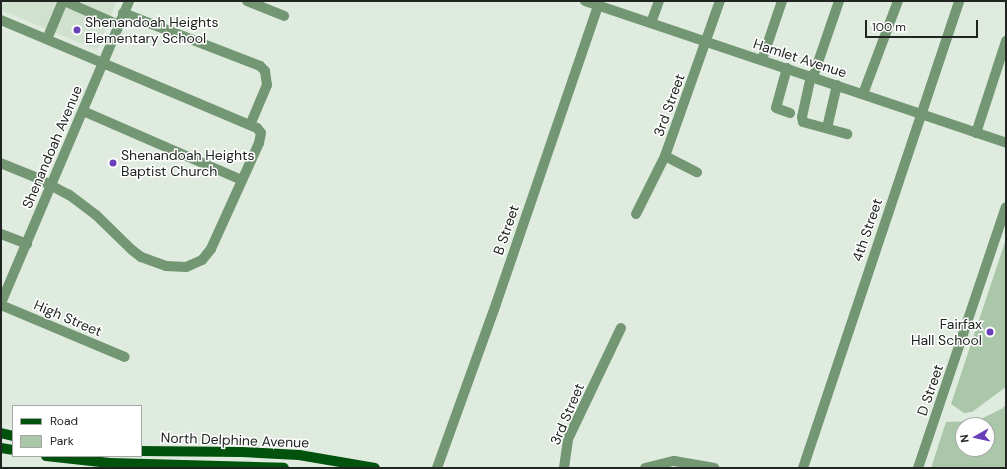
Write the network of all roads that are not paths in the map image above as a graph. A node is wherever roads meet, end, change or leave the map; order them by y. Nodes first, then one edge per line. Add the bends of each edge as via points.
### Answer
1 (64, 1) edge
2 (128, 1) edge
3 (585, 1) edge
4 (659, 1) edge
5 (720, 1) edge
6 (782, 1) edge
7 (839, 1) edge
8 (898, 1) edge
9 (959, 1) edge
10 (251, 2) edge
11 (599, 3) edge
12 (123, 13) junction
13 (284, 16) dead end
14 (1, 20) edge
15 (651, 23) junction
16 (119, 25) junction
17 (47, 39) junction
18 (1006, 41) edge
19 (706, 42) junction
20 (762, 60) junction
21 (104, 62) junction
22 (787, 68) junction
23 (812, 76) junction
24 (837, 85) junction
25 (863, 94) junction
26 (83, 111) junction
27 (790, 113) dead end
28 (921, 114) junction
29 (250, 125) junction
30 (826, 128) junction
31 (976, 133) junction
32 (847, 134) dead end
33 (1006, 143) edge
34 (665, 156) junction
35 (1, 163) edge
36 (697, 172) dead end
37 (242, 180) junction
38 (51, 185) junction
39 (1006, 207) edge
40 (636, 214) dead end
41 (1, 234) edge
42 (27, 244) junction
43 (1, 304) edge
44 (621, 328) dead end
45 (125, 357) dead end
46 (1, 433) edge
47 (12, 436) edge
48 (1, 448) edge
49 (12, 450) edge
50 (142, 451) edge
51 (283, 454) junction
52 (55, 457) edge
53 (282, 468) edge
54 (375, 468) edge
55 (437, 468) edge
56 (564, 468) edge
57 (645, 468) edge
58 (714, 468) edge
59 (803, 468) edge
60 (918, 468) edge

1 - 16 street
1 - 17 street
2 - 12 street, Shenandoah Avenue
3 - 11 street, Hamlet Avenue
4 - 15 street
5 - 19 street, 3rd Street
6 - 20 street
7 - 23 street
8 - 25 street
9 - 28 street, 4th Street
10 - 13 street
11 - 15 street, Hamlet Avenue
11 - 55 street, B Street
12 - 16 street, Shenandoah Avenue
12 - 29 street via 260,66 265,71 267,85
14 - 17 street
15 - 19 street, Hamlet Avenue
16 - 21 street, Shenandoah Avenue
17 - 21 street
18 - 31 street
19 - 20 street, Hamlet Avenue
19 - 34 street, 3rd Street
20 - 22 street, Hamlet Avenue
21 - 26 street, Shenandoah Avenue
21 - 29 street
22 - 23 street, Hamlet Avenue
22 - 27 street via 776,108
23 - 24 street, Hamlet Avenue
23 - 30 street via 803,122
24 - 25 street, Hamlet Avenue
24 - 30 street
25 - 28 street, Hamlet Avenue
26 - 37 street
26 - 38 street, Shenandoah Avenue
28 - 31 street, Hamlet Avenue
28 - 59 street, 4th Street
29 - 37 street via 261,133
30 - 32 street
31 - 33 street, Hamlet Avenue
34 - 36 street
34 - 40 street, 3rd Street
35 - 38 street
37 - 38 street via 211,249 195,264 178,267 147,260 132,250 82,203
38 - 42 street, Shenandoah Avenue
39 - 60 street, D Street
41 - 42 street
42 - 43 street, Shenandoah Avenue
43 - 45 street, High Street
44 - 56 street, 3rd Street via 568,439
46 - 47 main road
48 - 49 main road
50 - 51 main road, North Delphine Avenue
51 - 53 street
51 - 54 main road, North Delphine Avenue
52 - 53 main road, North Delphine Avenue via 110,463
57 - 58 street via 674,461

